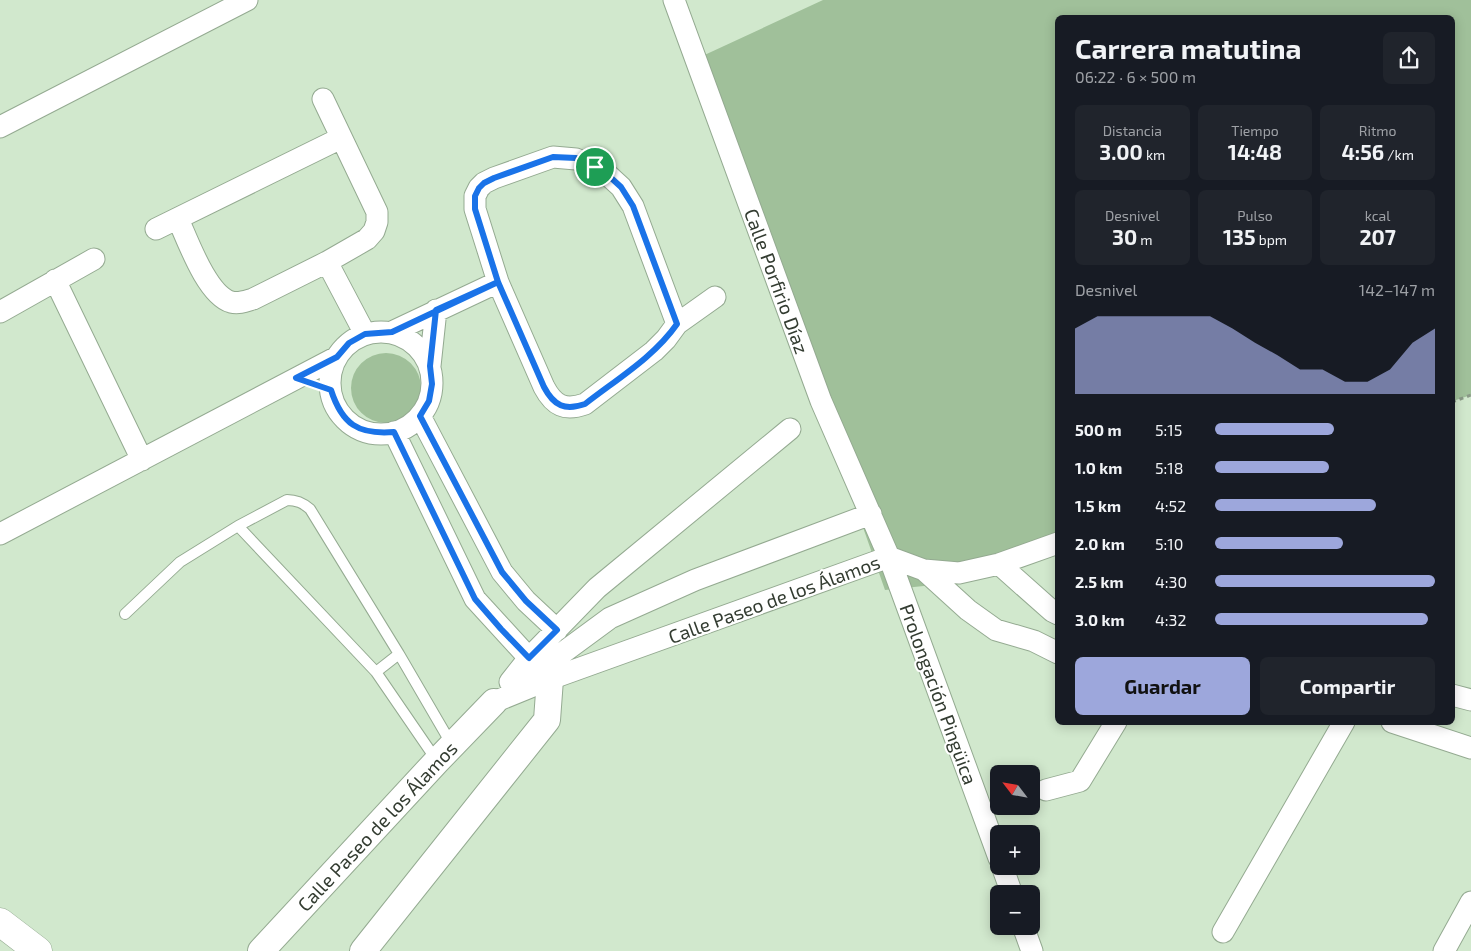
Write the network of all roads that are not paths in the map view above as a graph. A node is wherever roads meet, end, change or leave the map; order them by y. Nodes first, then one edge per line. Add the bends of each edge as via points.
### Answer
1 (248, 0) edge
2 (674, 0) edge
3 (323, 99) dead end
4 (0, 127) edge
5 (341, 138) junction
6 (178, 219) junction
7 (156, 229) dead end
8 (94, 259) dead end
9 (327, 262) junction
10 (55, 280) junction
11 (498, 282) junction
12 (714, 298) dead end
13 (436, 310) junction
14 (0, 312) edge
15 (677, 324) junction
16 (392, 332) junction
17 (365, 334) junction
18 (337, 357) junction
19 (430, 366) junction
20 (296, 378) junction
21 (331, 390) junction
22 (420, 416) junction
23 (790, 429) dead end
24 (394, 432) junction
25 (142, 460) junction
26 (870, 514) junction
27 (238, 526) junction
28 (3, 527) edge
29 (1055, 544) edge
30 (889, 557) junction
31 (999, 564) junction
32 (924, 570) junction
33 (1055, 612) edge
34 (125, 614) dead end
35 (557, 630) junction
36 (1034, 640) junction
37 (1055, 651) edge
38 (399, 654) junction
39 (529, 658) junction
40 (376, 672) junction
41 (550, 679) junction
42 (1455, 696) edge
43 (1471, 700) edge
44 (494, 702) junction
45 (1115, 725) edge
46 (1342, 725) edge
47 (1401, 725) edge
48 (1471, 748) edge
49 (445, 753) junction
50 (1046, 790) dead end
51 (990, 833) edge
52 (1471, 902) edge
53 (0, 922) edge
54 (1223, 932) dead end
55 (1027, 935) edge
56 (38, 951) edge
57 (261, 951) edge
58 (362, 951) edge
59 (1032, 951) edge
60 (1444, 951) edge

1 - 4 street
2 - 26 street, Calle Porfirio Díaz via 820,401
3 - 5 street
5 - 6 street
5 - 9 street via 373,203 377,222 367,239
6 - 7 street
6 - 9 street via 209,284 220,296 232,302 253,299
8 - 10 street
9 - 17 street
10 - 14 street
10 - 25 street
11 - 13 street
11 - 15 street via 549,398 561,406 585,404 654,351
11 - 15 street via 475,209 479,188 494,178 553,157 576,158 609,176 633,206
12 - 15 street
13 - 16 street
13 - 19 street
16 - 17 street
16 - 19 street via 421,350
17 - 18 street via 349,343
18 - 20 street
18 - 21 street via 331,373
19 - 22 street via 432,384 429,401
20 - 21 street
20 - 25 street
21 - 24 street via 336,406 346,420 360,430 377,434
22 - 24 street
22 - 35 street via 502,572 526,601
23 - 35 street, Calle Paseo de los Álamos via 597,588
24 - 39 street via 475,599
25 - 28 street
26 - 30 street, Calle Porfirio Díaz
26 - 44 street, Calle Paseo de los Álamos via 695,580 610,618
27 - 34 lane via 180,562
27 - 38 lane via 287,500 304,504
27 - 40 lane
29 - 31 street, Calle Paseo de los Álamos
30 - 32 street, Calle Paseo de los Álamos
30 - 41 street, Calle Paseo de los Álamos
30 - 51 street, Prolongación Pingüica
31 - 32 street, Calle Paseo de los Álamos via 959,573
31 - 33 street
32 - 36 street via 968,610 996,630
33 - 36 street
35 - 39 street, Calle Paseo de los Álamos
36 - 37 street
38 - 40 lane
38 - 49 lane
39 - 44 street, Calle Paseo de los Álamos
40 - 49 lane
41 - 44 street, Calle Paseo de los Álamos
41 - 58 street via 548,720
42 - 43 street
44 - 49 street, Calle Paseo de los Álamos
45 - 50 street via 1080,781
46 - 54 street
47 - 48 street
49 - 57 street, Calle Paseo de los Álamos
52 - 60 street
53 - 56 main road
55 - 59 street

